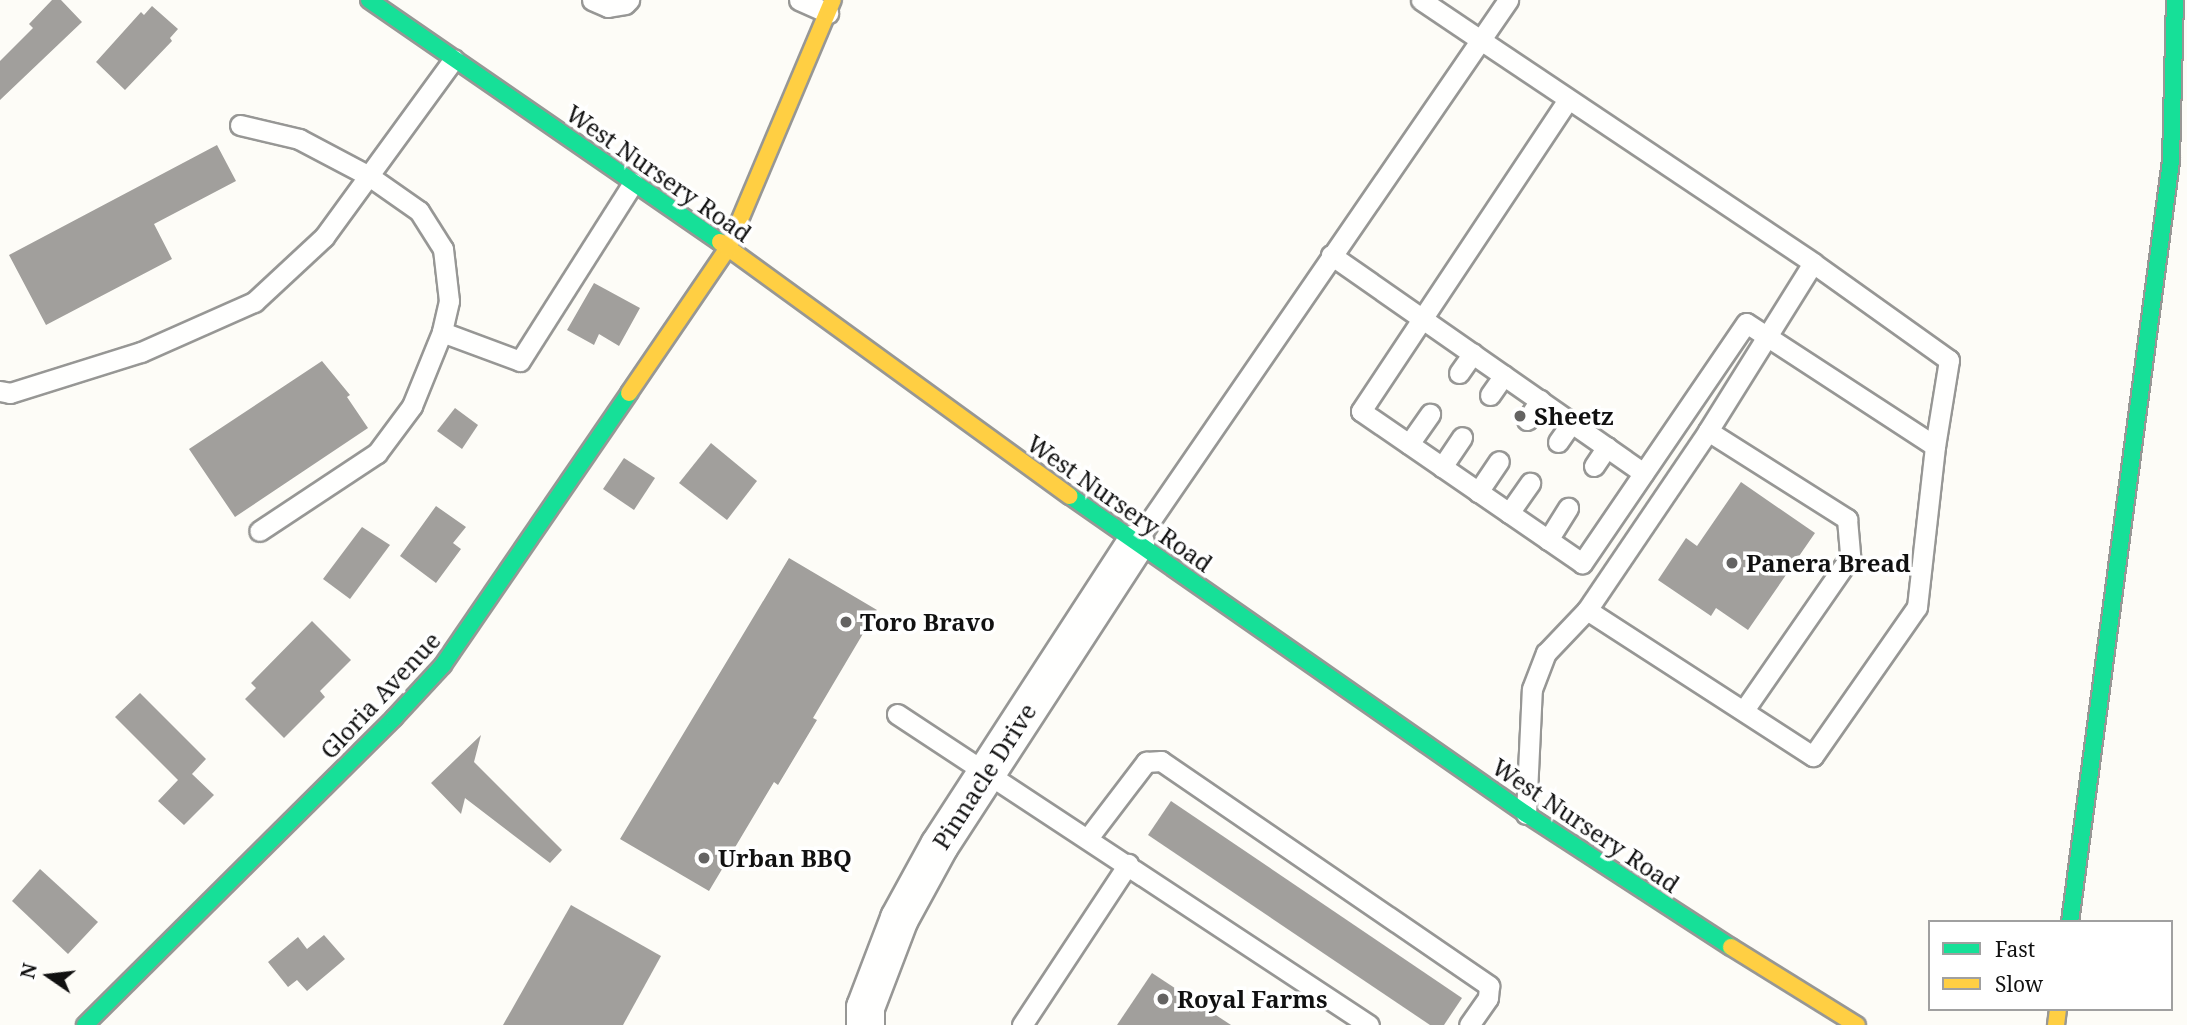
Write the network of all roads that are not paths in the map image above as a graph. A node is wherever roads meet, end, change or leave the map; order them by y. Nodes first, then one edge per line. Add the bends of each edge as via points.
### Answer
1 (369, 0) edge
2 (592, 0) edge
3 (629, 0) edge
4 (799, 0) edge
5 (1421, 0) edge
6 (1508, 0) edge
7 (2175, 0) edge
8 (831, 6) edge
9 (1479, 38) junction
10 (454, 59) junction
11 (1568, 99) junction
12 (240, 125) dead end
13 (369, 176) junction
14 (633, 183) junction
15 (728, 248) junction
16 (1331, 255) junction
17 (1813, 263) junction
18 (1424, 319) junction
19 (442, 332) junction
20 (1766, 336) junction
21 (1473, 353) junction
22 (1459, 373) dead end
23 (1504, 374) junction
24 (0, 391) edge
25 (1490, 395) dead end
26 (1540, 400) junction
27 (1430, 414) dead end
28 (1527, 419) dead end
29 (1572, 422) junction
30 (1708, 431) junction
31 (1462, 437) dead end
32 (1559, 442) dead end
33 (1409, 444) junction
34 (1934, 446) junction
35 (1607, 447) junction
36 (1499, 461) dead end
37 (1594, 466) dead end
38 (1442, 467) junction
39 (1644, 472) junction
40 (1530, 483) dead end
41 (1478, 492) junction
42 (1568, 508) dead end
43 (1509, 513) junction
44 (259, 531) dead end
45 (1548, 540) junction
46 (1135, 543) junction
47 (1587, 610) junction
48 (1744, 710) junction
49 (897, 714) dead end
50 (986, 771) junction
51 (1526, 814) junction
52 (1088, 838) junction
53 (1128, 864) junction
54 (2070, 920) edge
55 (85, 1025) edge
56 (865, 1025) edge
57 (1022, 1025) edge
58 (1369, 1025) edge
59 (1469, 1025) edge
60 (1857, 1025) edge

1 - 10 main road, West Nursery Road
2 - 3 lane via 608,7
4 - 8 lane
5 - 9 lane
6 - 9 lane
7 - 54 main road via 2171,161
8 - 15 main road, Gloria Avenue
9 - 11 lane
9 - 16 lane
10 - 13 lane
10 - 14 main road, West Nursery Road
11 - 17 lane
11 - 18 lane
12 - 13 lane via 299,139
13 - 19 lane via 419,211 443,249 449,301
13 - 24 lane via 324,237 254,302 141,352 10,393
14 - 15 main road, West Nursery Road
14 - 19 lane via 520,361
15 - 46 main road, West Nursery Road
15 - 55 main road, Gloria Avenue via 443,665
16 - 18 lane
16 - 46 lane
17 - 20 lane
17 - 34 lane via 1950,360
18 - 21 lane
18 - 33 lane via 1361,411
19 - 44 lane via 412,406 377,453
20 - 30 lane
20 - 34 lane
20 - 39 lane via 1746,323
21 - 22 lane
21 - 23 lane
23 - 25 lane
23 - 26 lane
26 - 28 lane
26 - 29 lane
27 - 33 lane
29 - 32 lane
29 - 35 lane
30 - 47 lane
30 - 48 lane via 1847,519 1850,557
31 - 38 lane
33 - 38 lane
34 - 48 lane via 1916,607 1813,756
35 - 37 lane
35 - 39 lane
36 - 41 lane
38 - 41 lane
39 - 45 lane via 1582,563
40 - 43 lane
41 - 43 lane
42 - 45 lane
43 - 45 lane
46 - 50 street, Pinnacle Drive
46 - 51 main road, West Nursery Road
47 - 48 lane
47 - 51 lane via 1546,653 1532,689
49 - 50 lane
50 - 52 lane
50 - 56 street, Pinnacle Drive via 899,918 865,1007
51 - 60 main road, West Nursery Road
52 - 53 lane
52 - 59 lane via 1146,762 1161,761 1489,986 1488,998
53 - 57 lane
53 - 58 lane

